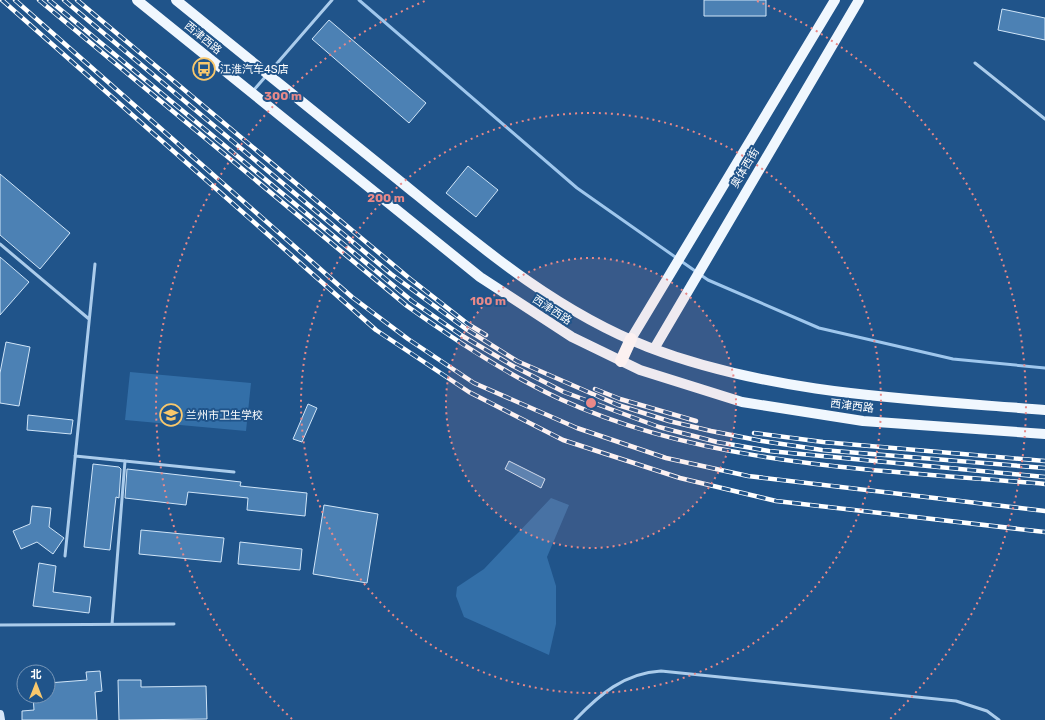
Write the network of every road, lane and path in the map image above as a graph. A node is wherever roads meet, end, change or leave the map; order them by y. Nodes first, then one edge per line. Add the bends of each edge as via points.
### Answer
1 (137, 0) edge
2 (176, 0) edge
3 (332, 0) edge
4 (835, 0) edge
5 (859, 0) edge
6 (975, 63) dead end
7 (267, 74) junction
8 (252, 93) junction
9 (1045, 119) edge
10 (0, 244) edge
11 (95, 264) dead end
12 (90, 319) junction
13 (632, 339) junction
14 (654, 349) junction
15 (621, 361) junction
16 (1045, 410) edge
17 (1045, 434) edge
18 (75, 456) junction
19 (125, 461) junction
20 (234, 472) dead end
21 (65, 556) dead end
22 (112, 624) junction
23 (174, 624) dead end
24 (0, 625) edge
25 (0, 714) edge
26 (1, 720) edge
27 (575, 720) edge
28 (999, 720) edge

1 - 8 main road, 西津西路
2 - 7 main road, 西津西路
3 - 7 lane
4 - 13 main road, 奥体西街
5 - 14 main road, 奥体西街
6 - 9 lane
7 - 8 lane
7 - 13 main road, 西津西路 via 494,258 582,315
8 - 15 main road, 西津西路 via 480,277 572,337
10 - 12 lane
11 - 12 lane
12 - 18 lane
13 - 14 main road, 西津西路
13 - 15 highway
14 - 16 main road, 西津西路 via 748,376 861,394
15 - 17 main road, 西津西路 via 640,370 742,402 863,421
18 - 19 lane
18 - 21 lane
19 - 20 lane
19 - 22 lane
22 - 23 lane
22 - 24 lane
25 - 26 main road
27 - 28 lane via 598,696 620,681 647,672 661,671 956,701 987,710

